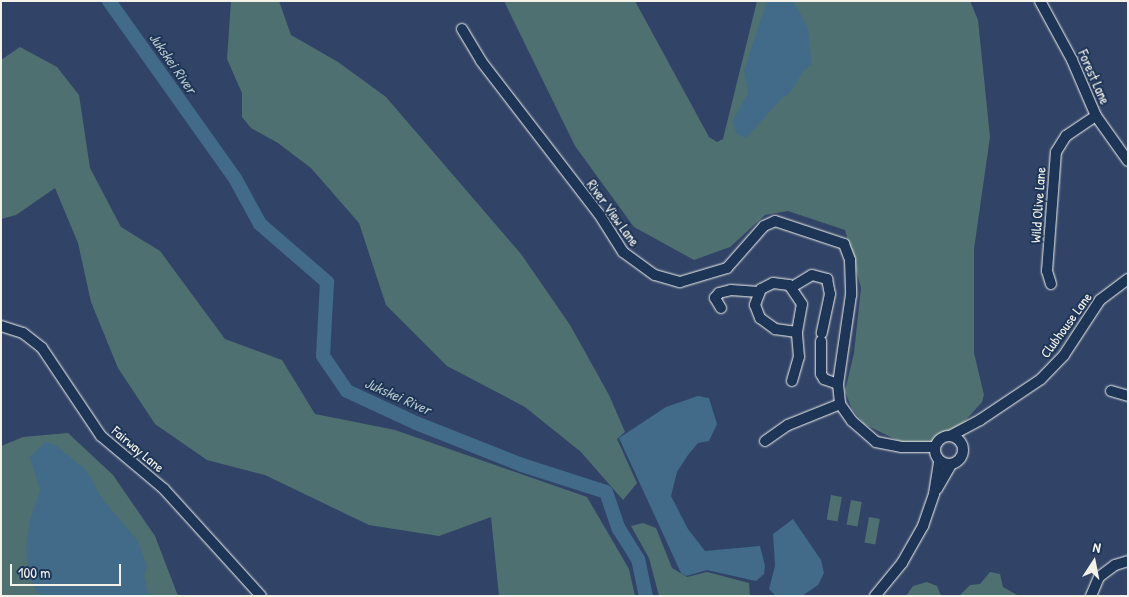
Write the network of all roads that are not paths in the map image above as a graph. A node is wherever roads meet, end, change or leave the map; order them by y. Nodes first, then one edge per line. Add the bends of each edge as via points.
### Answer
1 (1040, 1) edge
2 (462, 29) dead end
3 (1096, 116) junction
4 (1128, 161) edge
5 (1128, 279) edge
6 (1051, 284) dead end
7 (792, 286) junction
8 (758, 292) junction
9 (721, 308) dead end
10 (1, 326) edge
11 (797, 332) junction
12 (792, 381) dead end
13 (838, 384) junction
14 (1110, 391) dead end
15 (1128, 396) edge
16 (840, 404) junction
17 (977, 422) junction
18 (950, 436) junction
19 (765, 441) dead end
20 (934, 447) junction
21 (963, 447) junction
22 (939, 461) junction
23 (952, 464) junction
24 (934, 494) junction
25 (1128, 562) edge
26 (260, 596) edge
27 (875, 596) edge
28 (1091, 596) edge

1 - 3 street, Forest Lane via 1072,60
2 - 13 street, River View Lane via 481,62 599,214 623,252 642,268 676,282 721,270 732,265 764,226 775,221 844,244 850,260 851,303
3 - 4 street, Forest Lane
3 - 6 street, Wild Olive Lane via 1066,136 1056,152 1048,261
5 - 17 street, Clubhouse Lane via 1100,300 1052,368
7 - 8 street via 773,283
7 - 11 street via 803,307
7 - 13 street via 812,275 827,279 830,294 821,337 821,374 824,379
8 - 9 street via 731,290 719,293 715,298
8 - 11 street via 755,305 760,318 775,329
10 - 26 street, Fairway Lane via 22,332 42,348 101,436 164,489
11 - 12 street via 799,356
13 - 16 street, River View Lane
14 - 15 street
16 - 19 street via 788,425
16 - 20 street via 852,421 876,442 901,447
17 - 18 street, Clubhouse Lane
17 - 21 street, Clubhouse Lane
18 - 20 street via 938,440
18 - 21 street via 956,437
20 - 22 street
21 - 23 street via 961,458
22 - 23 street
22 - 24 street
23 - 24 street
24 - 27 street via 912,548
25 - 28 street via 1115,565 1099,576

